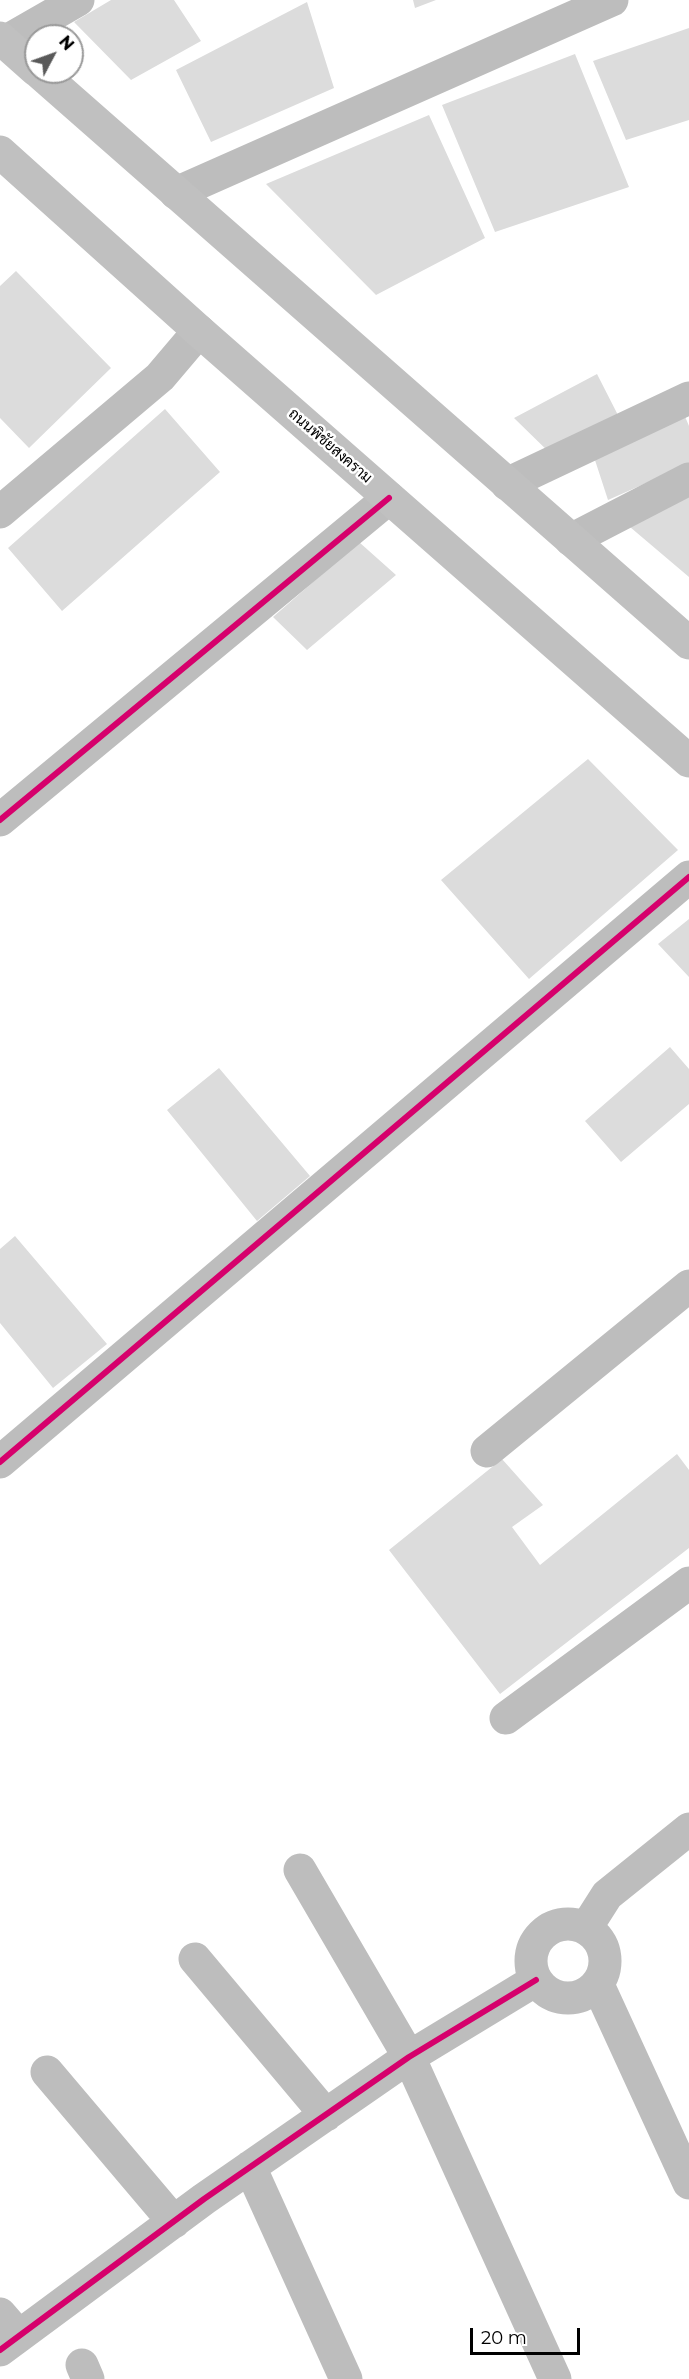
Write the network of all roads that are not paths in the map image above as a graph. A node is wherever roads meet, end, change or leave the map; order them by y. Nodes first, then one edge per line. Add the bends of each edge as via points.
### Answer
1 (78, 0) edge
2 (612, 0) edge
3 (2, 40) edge
4 (24, 59) edge
5 (52, 84) edge
6 (0, 152) edge
7 (176, 193) junction
8 (199, 331) junction
9 (689, 398) edge
10 (689, 479) edge
11 (507, 484) junction
12 (389, 498) junction
13 (0, 512) edge
14 (571, 540) junction
15 (689, 643) edge
16 (689, 761) edge
17 (0, 820) edge
18 (689, 877) edge
19 (689, 1286) edge
20 (487, 1451) dead end
21 (0, 1462) edge
22 (689, 1582) edge
23 (506, 1718) dead end
24 (689, 1829) edge
25 (300, 1870) dead end
26 (586, 1928) junction
27 (195, 1959) dead end
28 (536, 1980) junction
29 (598, 1985) junction
30 (409, 2056) junction
31 (47, 2072) dead end
32 (326, 2115) junction
33 (250, 2168) junction
34 (689, 2183) edge
35 (174, 2222) junction
36 (6, 2334) edge
37 (346, 2379) edge
38 (555, 2379) edge

1 - 3 street
2 - 7 street
3 - 4 main road
5 - 7 main road
6 - 8 main road, ถนนพิชัยสงคราม
7 - 11 main road
8 - 12 main road, ถนนพิชัยสงคราม
8 - 13 street via 160,377
9 - 11 street
10 - 14 street
11 - 14 main road
12 - 16 main road, ถนนพิชัยสงคราม
12 - 17 street
14 - 15 main road
18 - 21 street
19 - 20 street
22 - 23 street
24 - 26 street via 607,1895
25 - 30 street
26 - 28 street via 559,1925 537,1941 532,1954
26 - 29 street via 599,1939 605,1954 605,1970
27 - 32 street
28 - 29 street via 549,1993 566,1999 584,1995
28 - 30 street
29 - 34 street
30 - 32 street
30 - 38 street
31 - 35 street
32 - 33 street
33 - 35 street
33 - 37 street
35 - 36 street

